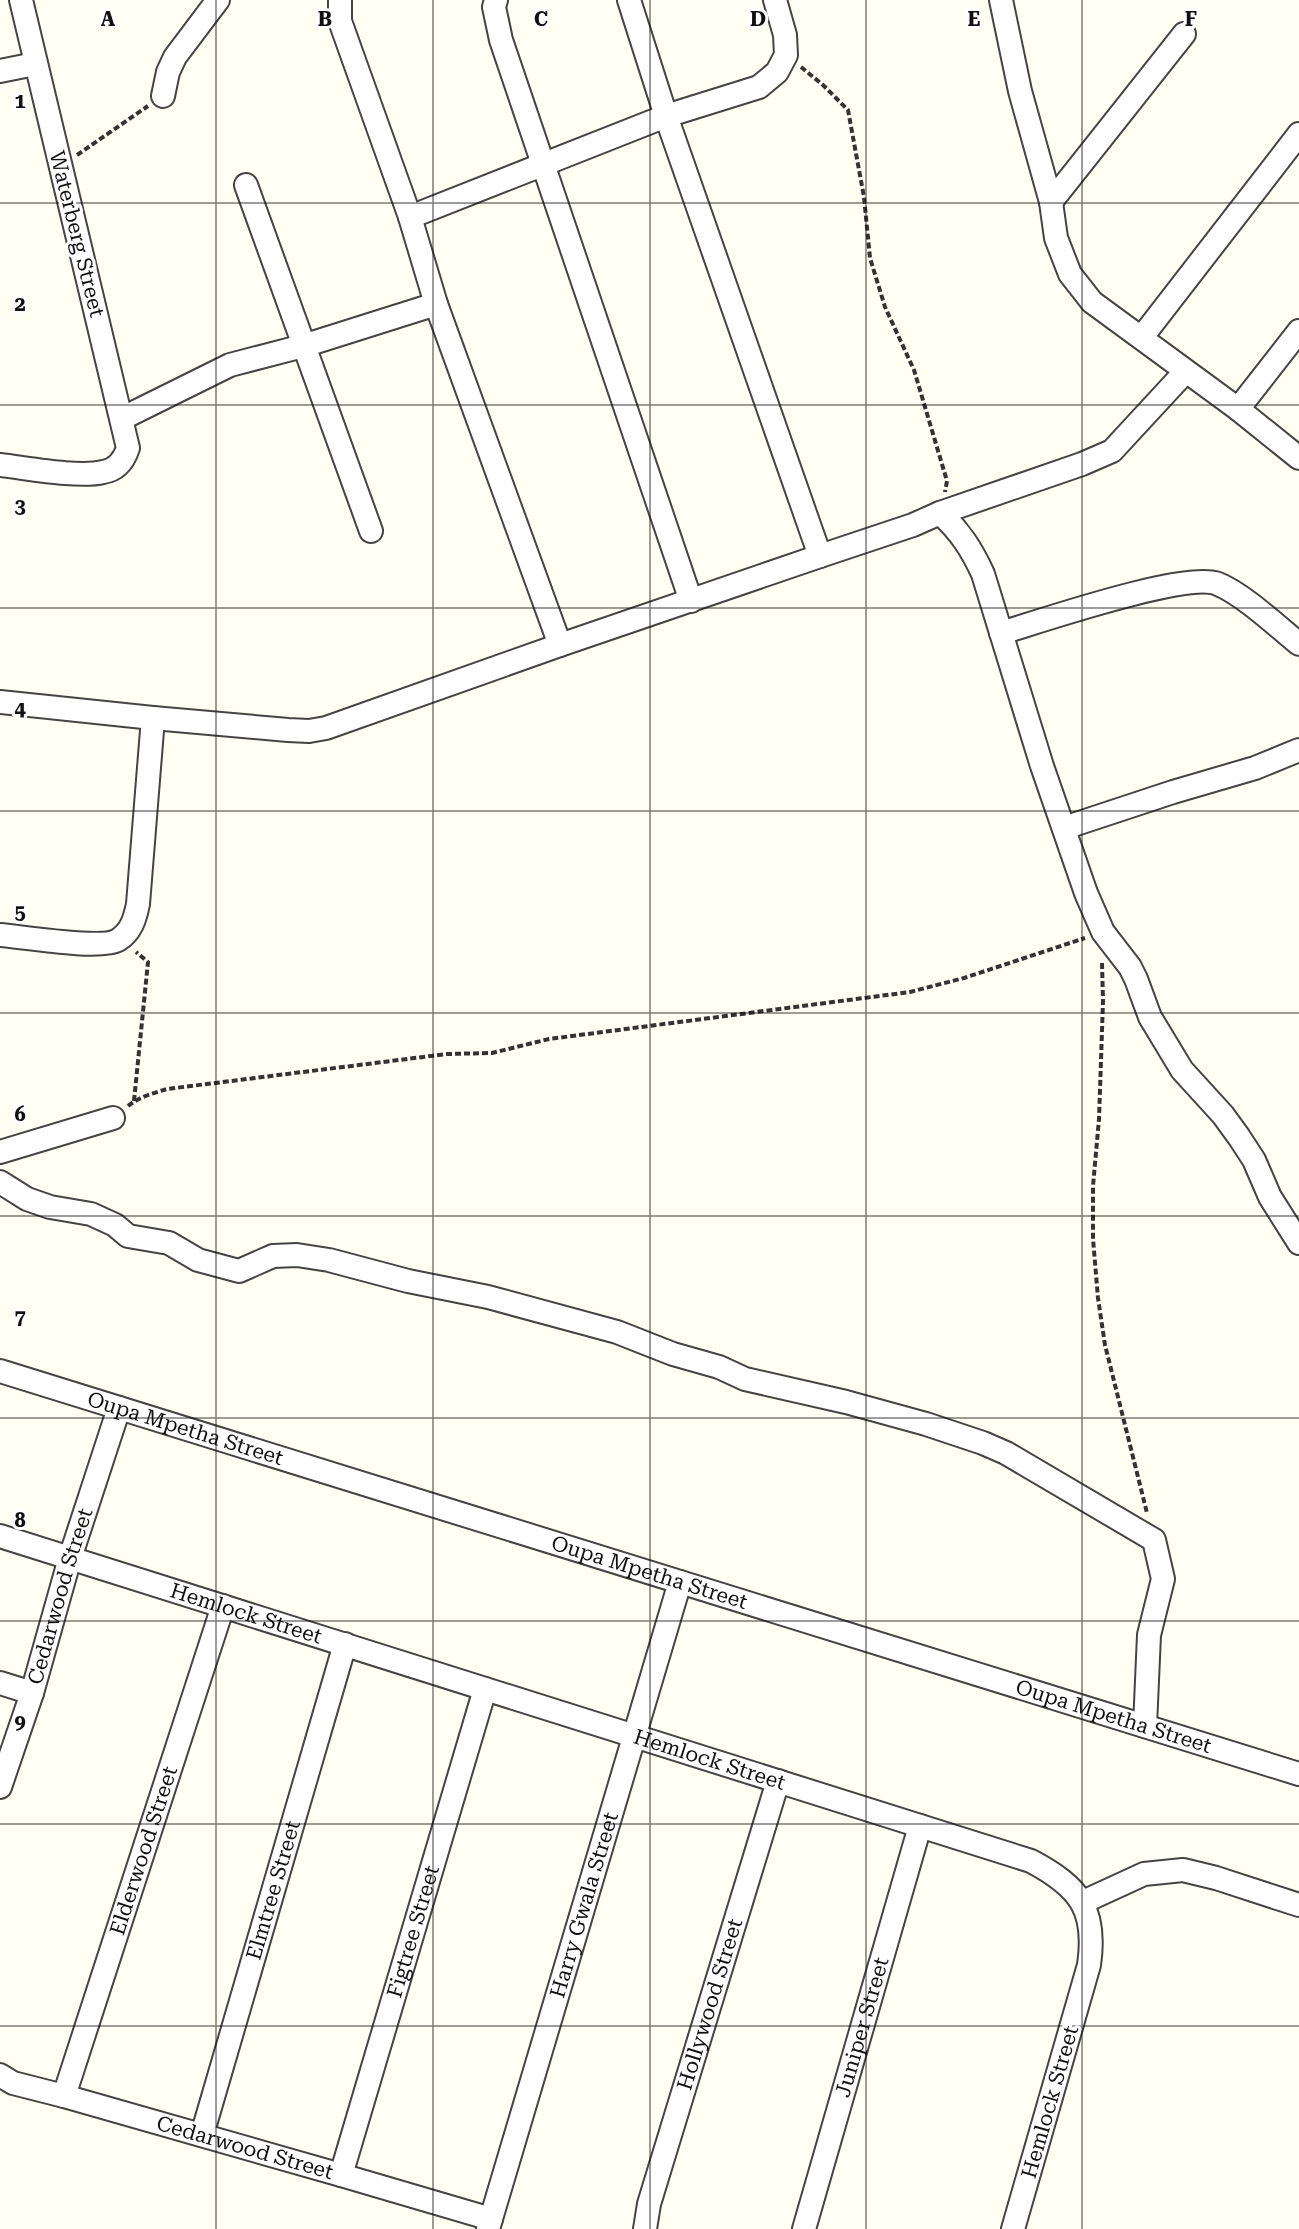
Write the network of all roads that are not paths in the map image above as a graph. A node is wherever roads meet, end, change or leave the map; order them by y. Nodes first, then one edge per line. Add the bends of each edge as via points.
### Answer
1 (21, 0) edge
2 (218, 0) edge
3 (340, 0) edge
4 (496, 0) edge
5 (629, 0) edge
6 (775, 0) edge
7 (1001, 0) edge
8 (1184, 34) dead end
9 (35, 64) junction
10 (0, 71) edge
11 (163, 96) road end
12 (666, 116) junction
13 (1299, 134) edge
14 (543, 166) junction
15 (246, 185) dead end
16 (1051, 202) junction
17 (410, 217) junction
18 (436, 304) junction
19 (1299, 331) edge
20 (1142, 337) junction
21 (303, 346) junction
22 (1185, 372) junction
23 (1238, 409) junction
24 (123, 418) junction
25 (1299, 458) edge
26 (0, 465) edge
27 (940, 513) junction
28 (371, 531) dead end
29 (820, 556) junction
30 (691, 601) junction
31 (1001, 633) junction
32 (1299, 644) edge
33 (560, 645) junction
34 (0, 702) edge
35 (153, 718) junction
36 (1299, 750) edge
37 (1064, 828) junction
38 (0, 935) edge
39 (113, 1118) road end
40 (0, 1152) edge
41 (0, 1182) edge
42 (1299, 1243) edge
43 (0, 1371) edge
44 (119, 1408) junction
45 (0, 1536) edge
46 (70, 1558) junction
47 (680, 1582) junction
48 (223, 1606) junction
49 (345, 1644) junction
50 (0, 1683) edge
51 (485, 1689) junction
52 (32, 1693) junction
53 (1145, 1726) junction
54 (634, 1736) junction
55 (1299, 1774) edge
56 (778, 1781) junction
57 (0, 1787) edge
58 (920, 1826) junction
59 (1083, 1902) junction
60 (1299, 1905) edge
61 (0, 2075) edge
62 (64, 2096) junction
63 (202, 2135) junction
64 (341, 2175) junction
65 (490, 2224) edge
66 (645, 2229) edge
67 (804, 2229) edge
68 (1013, 2229) edge

1 - 9 street, Waterberg Street
2 - 11 street via 175,57
3 - 17 street via 340,21
4 - 14 street via 501,40
5 - 12 street
6 - 12 street via 786,55 777,72 759,87
7 - 16 street via 1020,91
8 - 16 street
9 - 10 street
9 - 24 street, Waterberg Street
12 - 14 street
12 - 29 street
13 - 20 street
14 - 17 street
14 - 30 street
15 - 21 street
16 - 20 street via 1056,238 1070,274 1092,302
17 - 18 street
18 - 21 street
18 - 33 street
19 - 23 street
20 - 22 street
21 - 24 street via 230,365
21 - 28 street
22 - 23 street
22 - 27 street via 1112,451
23 - 25 street
24 - 26 street, Waterberg Street via 129,448 118,466 104,472 83,474
27 - 29 street
27 - 31 street via 971,549
29 - 30 street
30 - 33 street
31 - 32 street via 1148,590 1201,581 1218,584 1237,596
31 - 37 street
33 - 35 street via 326,728 288,730
34 - 35 street
35 - 38 street via 134,920 121,938 98,945
36 - 37 street via 1255,768
37 - 42 street via 1103,932 1130,967 1150,1017 1182,1070 1239,1137
39 - 40 street
41 - 53 street via 27,1199 91,1214 128,1236 168,1243 198,1260 239,1270 273,1256 297,1255 488,1297 617,1332 745,1379 926,1424 1006,1453 1154,1540 1163,1579 1149,1635
43 - 44 street, Oupa Mpetha Street
44 - 46 street, Cedarwood Street
44 - 47 street, Oupa Mpetha Street
45 - 46 street, Hemlock Street
46 - 48 street, Hemlock Street
46 - 52 street, Cedarwood Street
47 - 53 street, Oupa Mpetha Street
47 - 54 street, Harry Gwala Street
48 - 49 street, Hemlock Street
48 - 62 street, Elderwood Street
49 - 51 street, Hemlock Street
49 - 63 street, Elmtree Street
50 - 52 street
51 - 54 street, Hemlock Street
51 - 64 street, Figtree Street
52 - 57 street, Cedarwood Street
53 - 55 street, Oupa Mpetha Street
54 - 56 street, Hemlock Street
54 - 65 street, Harry Gwala Street
56 - 58 street, Hemlock Street
56 - 66 street, Hollywood Street via 649,2204
58 - 59 street, Hemlock Street via 1032,1861 1053,1872
58 - 67 street, Juniper Street
59 - 60 street via 1144,1874 1183,1870
59 - 68 street, Hemlock Street via 1090,1918 1089,1965
61 - 62 street, Cedarwood Street via 13,2083
62 - 63 street, Cedarwood Street
63 - 64 street, Cedarwood Street
64 - 65 street, Cedarwood Street

